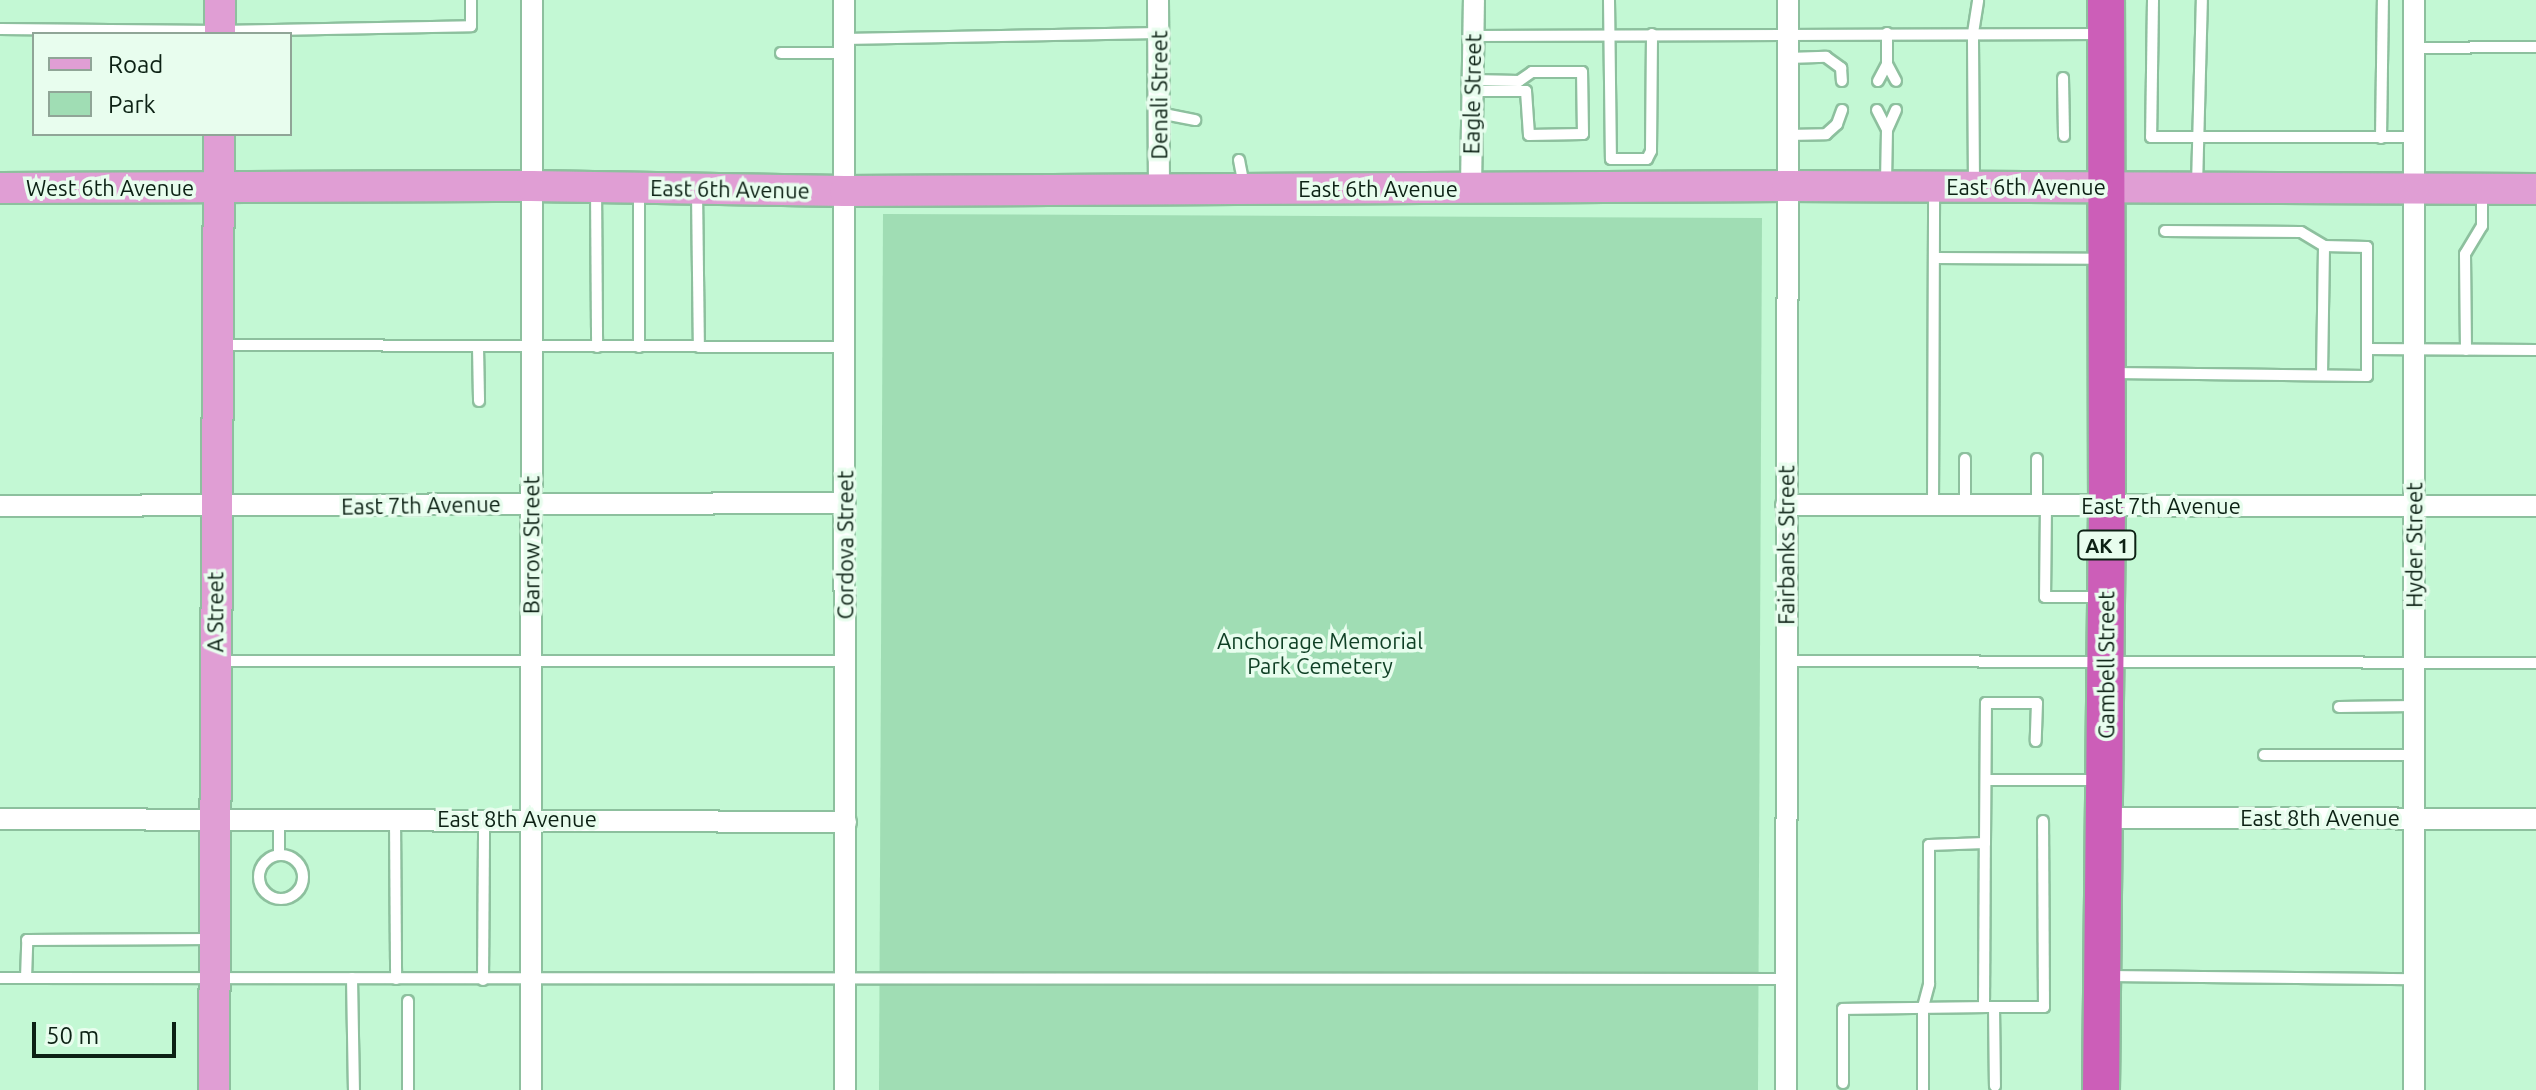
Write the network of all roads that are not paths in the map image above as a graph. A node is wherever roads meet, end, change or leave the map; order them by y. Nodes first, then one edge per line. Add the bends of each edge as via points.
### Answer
1 (220, 0) edge
2 (471, 0) edge
3 (532, 0) edge
4 (844, 0) edge
5 (1158, 0) edge
6 (1474, 0) edge
7 (1609, 0) edge
8 (1788, 0) edge
9 (1978, 0) edge
10 (2153, 0) edge
11 (2202, 0) edge
12 (2383, 0) edge
13 (2414, 0) edge
14 (2106, 17) edge
15 (0, 29) edge
16 (220, 32) edge
17 (1158, 33) junction
18 (1788, 33) junction
19 (1887, 33) junction
20 (1973, 33) junction
21 (1652, 34) junction
22 (1609, 35) junction
23 (1473, 36) junction
24 (844, 46) junction
25 (2536, 47) edge
26 (2414, 48) junction
27 (781, 53) dead end
28 (1788, 58) junction
29 (1887, 64) junction
30 (2063, 78) dead end
31 (1842, 81) dead end
32 (1472, 86) junction
33 (1842, 110) dead end
34 (1159, 113) junction
35 (1195, 120) dead end
36 (1887, 130) junction
37 (1787, 135) junction
38 (219, 136) edge
39 (2064, 136) dead end
40 (2198, 137) junction
41 (2414, 137) junction
42 (2381, 138) junction
43 (1239, 160) dead end
44 (531, 186) junction
45 (596, 186) junction
46 (1787, 186) junction
47 (1886, 186) junction
48 (1934, 186) junction
49 (1974, 186) junction
50 (2107, 186) junction
51 (2197, 187) junction
52 (0, 188) edge
53 (219, 188) junction
54 (639, 188) junction
55 (1471, 188) junction
56 (697, 189) junction
57 (1159, 189) junction
58 (1245, 189) junction
59 (2414, 189) junction
60 (2482, 189) junction
61 (2536, 189) edge
62 (845, 191) junction
63 (2165, 231) dead end
64 (2324, 246) junction
65 (1934, 258) junction
66 (2107, 259) junction
67 (217, 345) junction
68 (478, 347) junction
69 (531, 347) junction
70 (597, 347) junction
71 (639, 347) junction
72 (699, 347) junction
73 (845, 347) junction
74 (2367, 349) junction
75 (2414, 349) junction
76 (2466, 350) junction
77 (2536, 350) edge
78 (2107, 373) junction
79 (2322, 375) junction
80 (479, 401) dead end
81 (1965, 459) dead end
82 (2037, 459) dead end
83 (845, 503) junction
84 (531, 504) junction
85 (1786, 505) junction
86 (1933, 505) junction
87 (1965, 505) junction
88 (2041, 505) junction
89 (0, 506) edge
90 (2107, 506) junction
91 (2414, 506) junction
92 (2536, 506) edge
93 (202, 507) junction
94 (2106, 597) junction
95 (531, 660) junction
96 (2106, 660) junction
97 (215, 661) junction
98 (845, 661) junction
99 (1786, 661) junction
100 (2414, 662) junction
101 (2536, 663) edge
102 (2414, 706) junction
103 (2339, 707) dead end
104 (2036, 741) dead end
105 (2264, 755) dead end
106 (2413, 755) junction
107 (1986, 780) junction
108 (2105, 780) junction
109 (202, 817) junction
110 (279, 818) junction
111 (2104, 818) junction
112 (0, 819) edge
113 (395, 819) junction
114 (484, 819) junction
115 (2414, 819) junction
116 (2536, 819) edge
117 (531, 820) junction
118 (2043, 821) dead end
119 (846, 822) junction
120 (1985, 843) junction
121 (279, 855) junction
122 (214, 939) junction
123 (2102, 976) junction
124 (0, 978) edge
125 (26, 978) junction
126 (214, 978) junction
127 (352, 978) junction
128 (396, 979) junction
129 (1786, 979) junction
130 (2414, 979) junction
131 (483, 980) junction
132 (531, 981) junction
133 (845, 981) junction
134 (408, 1001) dead end
135 (1923, 1007) junction
136 (1989, 1007) junction
137 (1843, 1083) dead end
138 (1995, 1086) dead end
139 (214, 1090) edge
140 (354, 1090) edge
141 (408, 1090) edge
142 (531, 1090) edge
143 (845, 1090) edge
144 (1786, 1090) edge
145 (1923, 1090) edge
146 (2101, 1090) edge
147 (2414, 1090) edge

1 - 16 main road
2 - 16 lane via 471,26
3 - 44 street, Barrow Street
4 - 24 street, Cordova Street
5 - 17 street, Denali Street
6 - 23 street, Eagle Street
7 - 22 lane
8 - 18 street, Fairbanks Street
9 - 20 lane
10 - 40 lane via 2151,137
11 - 40 lane
12 - 42 lane
13 - 26 street, Hyder Street
14 - 20 lane
14 - 50 highway, Gambell Street / AK 1
15 - 16 lane
17 - 24 lane
17 - 34 street, Denali Street
18 - 19 lane
18 - 21 lane
18 - 28 street, Fairbanks Street
19 - 20 lane
19 - 29 lane
20 - 49 lane
21 - 22 lane
21 - 22 lane via 1647,159 1611,159
22 - 23 lane
23 - 32 street, Eagle Street
24 - 27 lane
24 - 62 street, Cordova Street
25 - 26 lane
26 - 41 street, Hyder Street
28 - 31 lane via 1826,57 1841,68
28 - 37 street, Fairbanks Street
29 - 29 lane via 1887,81
30 - 39 lane
32 - 32 lane via 1526,91 1529,135 1583,134 1582,72 1532,72 1519,81
32 - 55 street, Eagle Street
33 - 37 lane via 1826,134
34 - 35 lane
34 - 57 street, Denali Street
36 - 36 lane via 1887,110
36 - 47 lane
37 - 46 street, Fairbanks Street
38 - 53 main road, A Street
40 - 42 lane
40 - 51 lane
41 - 42 lane
41 - 59 street, Hyder Street
43 - 58 lane
44 - 45 main road, East 6th Avenue
44 - 53 main road, East 6th Avenue
44 - 69 street, Barrow Street
45 - 54 main road, East 6th Avenue
45 - 70 lane
46 - 47 main road, East 6th Avenue
46 - 55 main road, East 6th Avenue
46 - 85 street, Fairbanks Street
47 - 48 main road, East 6th Avenue
48 - 49 main road, East 6th Avenue
48 - 65 lane
49 - 50 main road, East 6th Avenue
50 - 51 main road, East 6th Avenue
50 - 66 highway, Gambell Street / AK 1
51 - 59 main road, East 6th Avenue
52 - 53 main road, West 6th Avenue
53 - 67 main road, A Street
54 - 56 main road, East 6th Avenue
54 - 71 lane
55 - 58 main road, East 6th Avenue
56 - 62 main road, East 6th Avenue
56 - 72 lane
57 - 58 main road, East 6th Avenue
57 - 62 main road, East 6th Avenue
59 - 60 main road, East 6th Avenue
59 - 75 street, Hyder Street
60 - 61 main road, East 6th Avenue
60 - 76 lane via 2482,226 2465,254
62 - 73 street, Cordova Street
63 - 64 lane via 2301,232
64 - 74 lane via 2367,247
64 - 79 lane
65 - 66 lane
65 - 86 lane
66 - 78 highway, Gambell Street / AK 1
67 - 68 lane
67 - 93 main road, A Street
68 - 69 lane
68 - 80 lane
69 - 70 lane
69 - 84 street, Barrow Street
70 - 71 lane
71 - 72 lane
72 - 73 lane
73 - 83 street, Cordova Street
74 - 75 lane
74 - 79 lane via 2367,376
75 - 76 lane
75 - 91 street, Hyder Street
76 - 77 lane
78 - 79 lane
78 - 90 highway, Gambell Street / AK 1
81 - 87 lane
82 - 88 lane
83 - 84 street, East 7th Avenue
83 - 98 street, Cordova Street
84 - 93 street, East 7th Avenue
84 - 95 street, Barrow Street
85 - 86 street, East 7th Avenue
85 - 99 street, Fairbanks Street
86 - 87 street, East 7th Avenue
87 - 88 street, East 7th Avenue
88 - 90 street, East 7th Avenue
88 - 94 lane via 2045,597
89 - 93 street, East 7th Avenue
90 - 91 street, East 7th Avenue
90 - 94 highway, Gambell Street / AK 1
91 - 92 street, East 7th Avenue
91 - 100 street, Hyder Street
93 - 97 main road, A Street
94 - 96 highway, Gambell Street / AK 1
95 - 97 lane
95 - 98 lane
95 - 117 street, Barrow Street
96 - 99 lane
96 - 100 lane
96 - 108 highway, Gambell Street / AK 1
97 - 109 main road, A Street
98 - 119 street, Cordova Street
99 - 129 street, Fairbanks Street
100 - 101 lane
100 - 102 street, Hyder Street
102 - 103 lane
102 - 106 street, Hyder Street
104 - 107 lane via 2037,703 1986,703
105 - 106 lane
106 - 115 street, Hyder Street
107 - 108 lane
107 - 120 lane
108 - 111 highway, Gambell Street / AK 1
109 - 110 street, East 8th Avenue
109 - 112 street, East 8th Avenue
109 - 122 main road, A Street
110 - 113 street, East 8th Avenue
110 - 121 lane
111 - 115 street, East 8th Avenue
111 - 123 highway, Gambell Street / AK 1
113 - 114 street, East 8th Avenue
113 - 128 lane
114 - 117 street, East 8th Avenue
114 - 131 lane
115 - 116 street, East 8th Avenue
115 - 130 street, Hyder Street
117 - 119 street, East 8th Avenue
117 - 132 street, Barrow Street
118 - 136 lane via 2044,1007
119 - 133 street, Cordova Street
120 - 135 lane via 1929,845 1929,984
120 - 136 lane
121 - 121 lane via 266,860 259,873 261,887 279,899 298,891 303,879 297,861
122 - 125 lane via 27,940
122 - 126 main road, A Street
123 - 130 lane
123 - 146 highway, Gambell Street / AK 1
124 - 125 lane
125 - 126 lane
126 - 127 lane
126 - 139 main road, A Street
127 - 128 lane
127 - 140 lane
128 - 131 lane
129 - 133 lane
129 - 144 street, Fairbanks Street
130 - 147 street, Hyder Street
131 - 132 lane
132 - 133 lane
132 - 142 street, Barrow Street
133 - 143 street, Cordova Street
134 - 141 lane
135 - 136 lane
135 - 137 lane via 1843,1009
135 - 145 lane
136 - 138 lane

